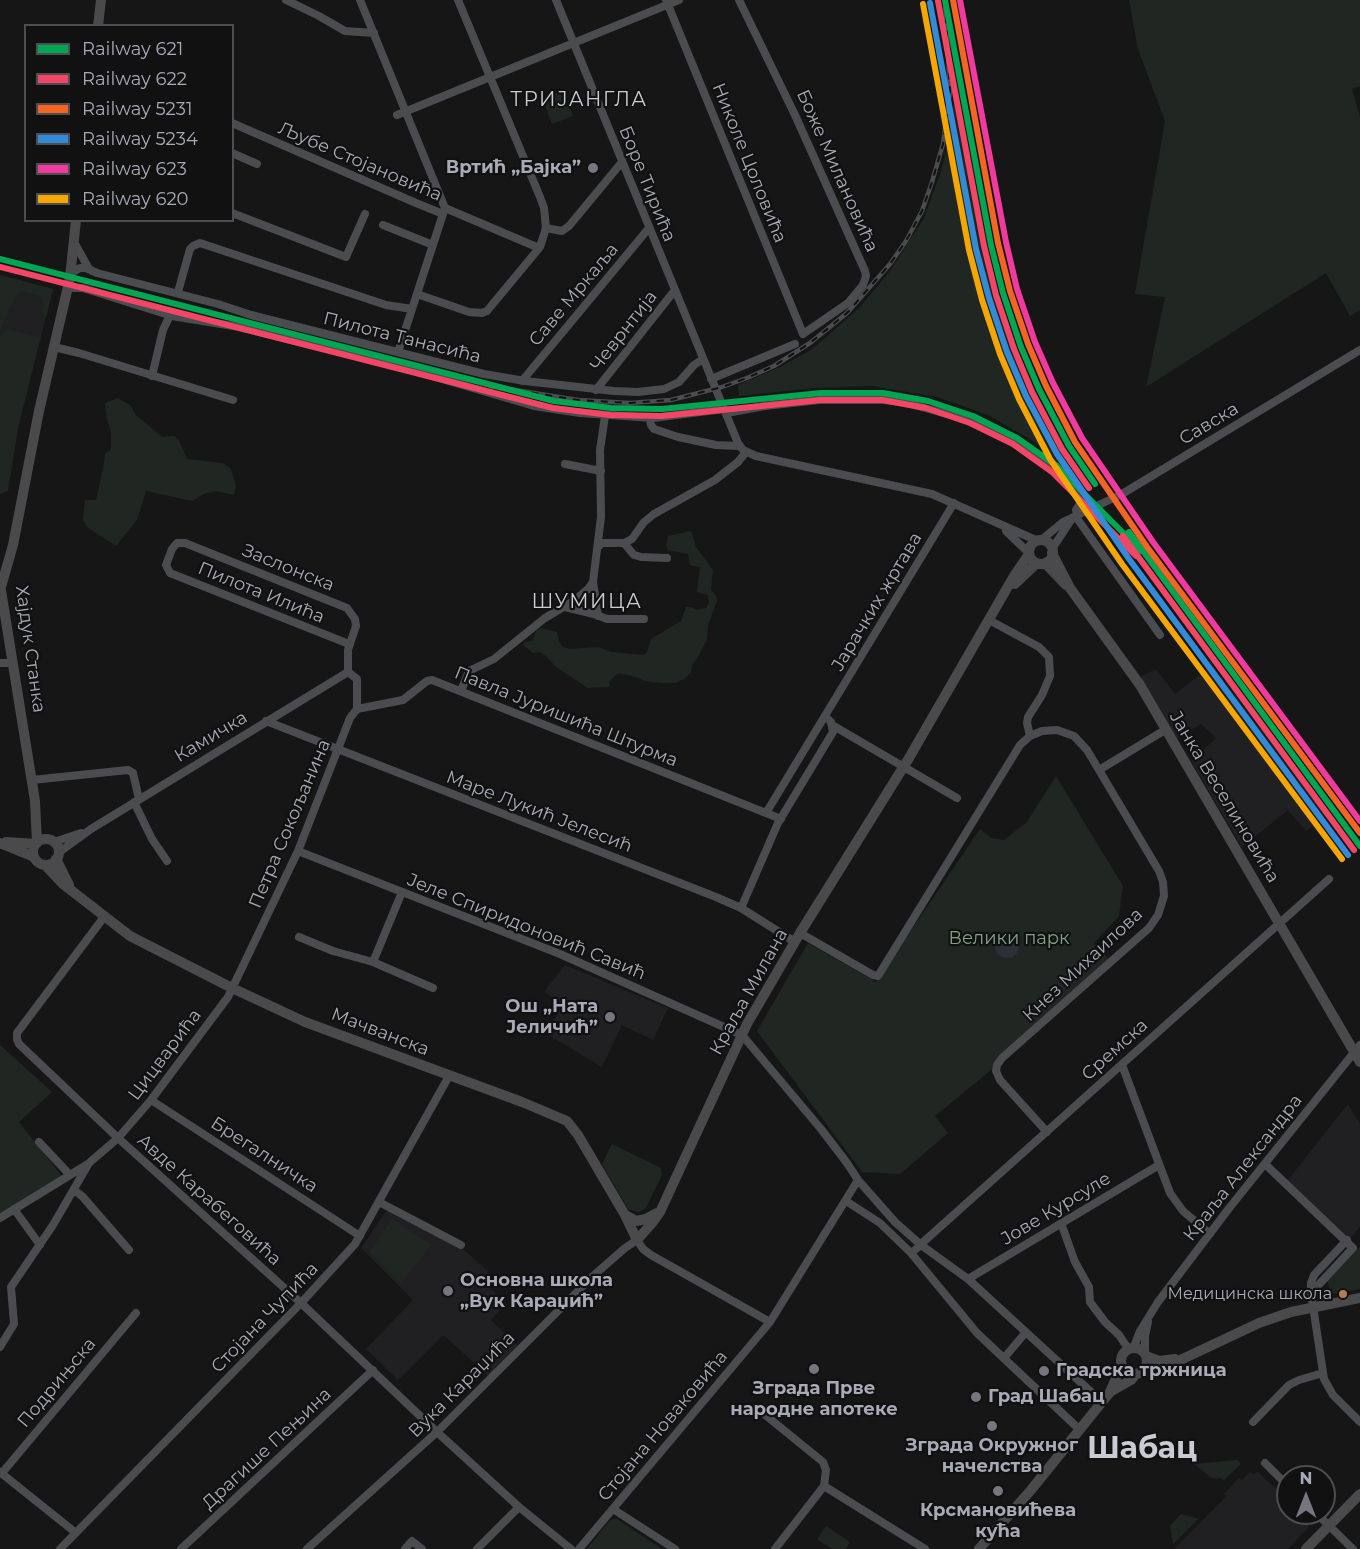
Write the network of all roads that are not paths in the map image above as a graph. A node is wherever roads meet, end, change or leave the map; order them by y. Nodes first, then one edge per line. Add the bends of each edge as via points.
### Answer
1 (101, 0) edge
2 (286, 0) edge
3 (360, 0) edge
4 (458, 0) edge
5 (556, 0) edge
6 (678, 0) edge
7 (739, 0) edge
8 (666, 2) edge
9 (98, 24) edge
10 (374, 33) junction
11 (573, 43) junction
12 (490, 77) junction
13 (406, 111) junction
14 (397, 115) dead end
15 (234, 124) edge
16 (234, 154) edge
17 (622, 162) junction
18 (257, 164) dead end
19 (444, 211) junction
20 (234, 214) edge
21 (365, 214) dead end
22 (76, 222) edge
23 (383, 225) dead end
24 (546, 228) junction
25 (650, 228) junction
26 (74, 242) junction
27 (433, 244) junction
28 (539, 248) junction
29 (89, 269) junction
30 (70, 280) junction
31 (675, 290) junction
32 (178, 292) junction
33 (417, 294) junction
34 (412, 309) junction
35 (170, 315) junction
36 (803, 334) joint
37 (795, 344) dead end
38 (54, 348) junction
39 (1360, 350) edge
40 (398, 352) junction
41 (703, 359) junction
42 (152, 376) junction
43 (711, 379) junction
44 (522, 381) junction
45 (596, 390) junction
46 (232, 400) dead end
47 (724, 409) junction
48 (605, 416) junction
49 (649, 418) junction
50 (743, 449) junction
51 (565, 464) dead end
52 (601, 471) junction
53 (1081, 499) junction
54 (954, 503) junction
55 (1095, 508) junction
56 (1075, 518) junction
57 (1000, 526) junction
58 (1039, 541) junction
59 (624, 543) junction
60 (598, 547) junction
61 (1052, 551) junction
62 (667, 558) dead end
63 (1035, 558) junction
64 (166, 565) joint
65 (593, 582) junction
66 (1, 586) edge
67 (1070, 588) junction
68 (565, 607) junction
69 (598, 616) junction
70 (644, 619) dead end
71 (989, 620) junction
72 (1160, 635) dead end
73 (349, 644) junction
74 (0, 663) edge
75 (13, 663) junction
76 (348, 672) junction
77 (461, 691) junction
78 (357, 709) junction
79 (825, 716) junction
80 (266, 721) junction
81 (832, 725) junction
82 (1165, 730) junction
83 (1030, 736) junction
84 (339, 749) junction
85 (904, 766) junction
86 (1099, 770) junction
87 (32, 780) junction
88 (957, 798) dead end
89 (137, 800) junction
90 (35, 801) junction
91 (766, 813) junction
92 (781, 819) junction
93 (91, 829) junction
94 (51, 841) junction
95 (0, 842) edge
96 (36, 843) junction
97 (298, 851) junction
98 (57, 856) junction
99 (34, 857) junction
100 (168, 861) dead end
101 (45, 865) junction
102 (1329, 879) dead end
103 (70, 888) junction
104 (402, 892) junction
105 (741, 909) junction
106 (104, 918) junction
107 (1280, 923) junction
108 (299, 937) dead end
109 (798, 937) junction
110 (373, 962) junction
111 (232, 988) junction
112 (433, 988) dead end
113 (742, 1035) junction
114 (1357, 1049) edge
115 (1360, 1062) edge
116 (1122, 1065) junction
117 (449, 1076) junction
118 (151, 1100) junction
119 (1047, 1132) junction
120 (118, 1138) junction
121 (39, 1142) dead end
122 (89, 1163) junction
123 (1265, 1164) junction
124 (1159, 1165) junction
125 (70, 1175) junction
126 (858, 1180) junction
127 (75, 1191) junction
128 (846, 1201) junction
129 (379, 1203) junction
130 (14, 1209) junction
131 (660, 1212) junction
132 (625, 1215) junction
133 (0, 1218) edge
134 (1061, 1223) junction
135 (1209, 1234) junction
136 (360, 1236) junction
137 (637, 1240) junction
138 (921, 1244) junction
139 (40, 1245) junction
140 (461, 1245) dead end
141 (129, 1250) dead end
142 (911, 1254) junction
143 (968, 1279) junction
144 (1359, 1300) edge
145 (301, 1303) junction
146 (1313, 1307) junction
147 (1152, 1312) junction
148 (136, 1313) dead end
149 (770, 1322) junction
150 (1026, 1332) junction
151 (0, 1347) edge
152 (1131, 1349) junction
153 (1145, 1355) junction
154 (1004, 1358) junction
155 (1181, 1358) junction
156 (1122, 1365) junction
157 (373, 1370) junction
158 (1140, 1372) junction
159 (1323, 1373) junction
160 (1110, 1392) junction
161 (1102, 1402) junction
162 (764, 1414) dead end
163 (1253, 1422) dead end
164 (1360, 1422) edge
165 (1080, 1430) junction
166 (437, 1432) junction
167 (1265, 1463) dead end
168 (1, 1473) edge
169 (1276, 1474) edge
170 (821, 1489) junction
171 (1360, 1494) edge
172 (519, 1507) junction
173 (613, 1509) junction
174 (1336, 1518) edge
175 (1329, 1525) joint
176 (76, 1533) junction
177 (60, 1549) edge
178 (181, 1549) edge
179 (307, 1549) edge
180 (405, 1549) edge
181 (422, 1549) edge
182 (477, 1549) edge
183 (571, 1549) edge
184 (579, 1549) edge
185 (675, 1549) edge
186 (775, 1549) edge
187 (925, 1549) edge
188 (980, 1549) edge
189 (1306, 1549) edge
190 (1353, 1549) edge

1 - 9 main road
2 - 10 street via 345,31
3 - 10 street
4 - 12 street
5 - 11 street, Боре Тирића
6 - 8 street
7 - 36 street, Боже Милановића via 865,270 863,285 848,303
8 - 11 street
8 - 36 street, Николе Цоловића
10 - 13 street
11 - 12 street
11 - 17 street, Боре Тирића
12 - 13 street
12 - 24 street via 540,197
13 - 14 street
13 - 19 street
15 - 19 street, Љубе Стојановића
16 - 18 street
17 - 24 street via 569,226 562,231
17 - 25 street, Боре Тирића
19 - 27 street
19 - 28 street, Љубе Стојановића
20 - 21 street via 345,257
22 - 26 main road, Хајдук Станка
23 - 27 street
24 - 28 street
25 - 31 street, Боре Тирића
25 - 44 street, Саве Мркаља
26 - 29 street
26 - 30 main road, Хајдук Станка
27 - 33 street
28 - 33 street via 482,313
29 - 30 street, Пилота Танасића via 80,268
29 - 32 street, Пилота Танасића
30 - 35 street
30 - 38 main road, Хајдук Станка
31 - 41 street, Боре Тирића
31 - 45 street, Чеврнтија
32 - 34 street via 185,264 197,243
32 - 40 street, Пилота Танасића
33 - 34 street
34 - 40 street
35 - 42 street
35 - 48 street via 238,327 401,367 534,406
37 - 43 street
38 - 42 street
38 - 66 main road, Хајдук Станка
39 - 55 street, Савска
40 - 44 street, Пилота Танасића
41 - 43 street, Боре Тирића
41 - 45 street, Пилота Танасића via 664,389
42 - 46 street
43 - 47 street, Боре Тирића
44 - 45 street, Пилота Танасића
47 - 49 street
47 - 50 street
47 - 53 street via 732,412 819,400 903,402 965,419 1010,440 1053,469
48 - 49 street
48 - 52 street
49 - 50 street via 654,429 678,437
50 - 54 street via 756,456 911,488
50 - 59 street via 738,462 716,480 654,514
51 - 52 street
52 - 60 street
53 - 55 street
53 - 56 street
54 - 57 street
54 - 79 street, Јарачких жртава
55 - 56 street, Савска
56 - 58 street, Савска
56 - 61 street
56 - 72 street
57 - 58 street
57 - 63 street
58 - 61 main road via 1048,543
58 - 63 main road via 1032,545
59 - 60 street via 602,543
59 - 62 street via 634,555
60 - 65 street
61 - 63 main road via 1050,559
61 - 67 main road, Јанка Веселиновића
63 - 67 main road
63 - 71 main road, Краља Милана
64 - 73 street, Пилота Илића via 170,573
64 - 73 street, Заслонска via 174,545 185,543 340,604 355,620
65 - 68 street
65 - 69 street
66 - 75 main road, Хајдук Станка
67 - 82 main road, Јанка Веселиновића via 1140,685
68 - 69 street
68 - 77 street via 545,618 495,659 469,671
69 - 70 street
71 - 83 street via 1039,647 1049,657 1050,676 1028,717
71 - 85 main road, Краља Милана
73 - 76 street, Заслонска
74 - 75 street
75 - 87 main road, Хајдук Станка
76 - 78 street, Петра Сокољанина via 357,679
76 - 80 street, Камичка
77 - 78 street, Павла Јуришића Штурма via 432,680 403,700
77 - 91 street, Павла Јуришића Штурма
78 - 84 street, Петра Сокољанина
79 - 81 street
79 - 91 street, Јарачких жртава
80 - 84 street, Маре Лукић Јелесић
80 - 89 street, Камичка
81 - 85 street
81 - 92 street via 831,736
82 - 86 street
82 - 107 main road, Јанка Веселиновића
83 - 86 street, Кнез Михаилова via 1049,730 1069,734 1082,744
83 - 109 street via 1016,751 878,976
84 - 97 street, Петра Сокољанина
84 - 105 street, Маре Лукић Јелесић
85 - 88 street
85 - 109 main road, Краља Милана
86 - 119 street, Кнез Михаилова via 1159,871 1163,900 1149,928 997,1065 1000,1080
87 - 89 street via 128,770 133,773
87 - 90 main road, Хајдук Станка
89 - 93 street, Камичка
89 - 100 street via 152,839
90 - 94 main road, Хајдук Станка
90 - 96 main road, Хајдук Станка
91 - 92 street
92 - 105 street
93 - 94 street, Камичка
93 - 98 street, Камичка
94 - 96 main road via 43,839
94 - 98 main road via 57,847
95 - 96 main road
95 - 99 main road
96 - 99 main road
97 - 104 street, Јеле Спиридоновић Савић
97 - 111 street, Петра Сокољанина
98 - 101 main road
98 - 103 main road, Мачванска
99 - 101 main road
101 - 103 main road, Мачванска
102 - 107 street, Сремска
103 - 106 main road, Мачванска
104 - 110 street
104 - 113 street, Јеле Спиридоновић Савић via 571,958
105 - 109 street, Маре Лукић Јелесић
106 - 111 main road, Мачванска via 130,936
106 - 120 street, Авде Карабеговића via 16,1039
107 - 114 main road, Јанка Веселиновића
107 - 116 street, Сремска
108 - 110 street
109 - 113 main road, Краља Милана
110 - 112 street
111 - 117 main road, Мачванска via 305,1022
111 - 118 street, Цицварића
113 - 126 street
113 - 131 main road, Краља Милана
114 - 115 main road, Јанка Веселиновића
114 - 123 street, Краља Александра
116 - 119 street, Сремска
116 - 124 street
117 - 129 street, Стојана Чупића
117 - 132 main road, Мачванска via 567,1121
118 - 120 street, Цицварића
118 - 136 street, Брегалничка
119 - 138 street, Сремска
120 - 122 street, Цицварића
120 - 145 street, Авде Карабеговића
121 - 125 street
122 - 125 street
122 - 127 street
123 - 135 street, Краља Александра
123 - 146 street via 1347,1240 1314,1275
124 - 134 street, Јове Курсуле
124 - 135 street via 1170,1194
125 - 130 street
126 - 128 street, Стојана Новаковића
126 - 138 street via 895,1222
127 - 139 street
127 - 141 street
128 - 142 street via 880,1223
128 - 149 street, Стојана Новаковића
129 - 136 street, Стојана Чупића
129 - 140 street
130 - 133 street
130 - 139 street
131 - 132 main road via 636,1221
131 - 137 main road, Краља Милана
132 - 137 main road, Мачванска
134 - 143 street, Јове Курсуле
134 - 152 street via 1089,1287 1090,1302
135 - 147 street, Краља Александра
136 - 145 street, Стојана Чупића
137 - 149 street via 651,1255
137 - 166 street, Вука Караџића via 592,1276
138 - 142 street, Сремска
138 - 143 street
139 - 151 street via 11,1287 14,1324
142 - 154 street
143 - 150 street
144 - 146 main road
145 - 157 street, Авде Карабеговића
145 - 176 street, Стојана Чупића
146 - 155 main road via 1275,1317
146 - 159 street
147 - 152 street, Краља Александра
147 - 153 street, Краља Александра via 1145,1336
148 - 168 street, Подрињска
149 - 173 street, Стојана Новаковића
150 - 154 street
150 - 161 street
152 - 153 main road
152 - 156 main road via 1122,1356
153 - 155 main road via 1159,1361
153 - 158 main road via 1147,1363
154 - 165 street
155 - 158 main road via 1157,1371
156 - 158 main road via 1129,1373
156 - 160 main road
157 - 166 street, Авде Карабеговића
157 - 178 street, Драгише Пењина
158 - 160 main road
159 - 163 street via 1289,1385
159 - 164 street via 1333,1395
160 - 161 main road
161 - 165 main road
162 - 170 street via 823,1462 826,1470
165 - 188 main road
166 - 172 street, Авде Карабеговића
166 - 179 street, Вука Караџића
167 - 169 street
168 - 176 street
170 - 186 street
170 - 187 street
171 - 174 main road
172 - 182 street
172 - 183 street, Авде Карабеговића
173 - 184 street, Стојана Новаковића
173 - 185 street
175 - 189 main road
175 - 190 street
176 - 177 street, Стојана Чупића
180 - 181 street via 412,1540

